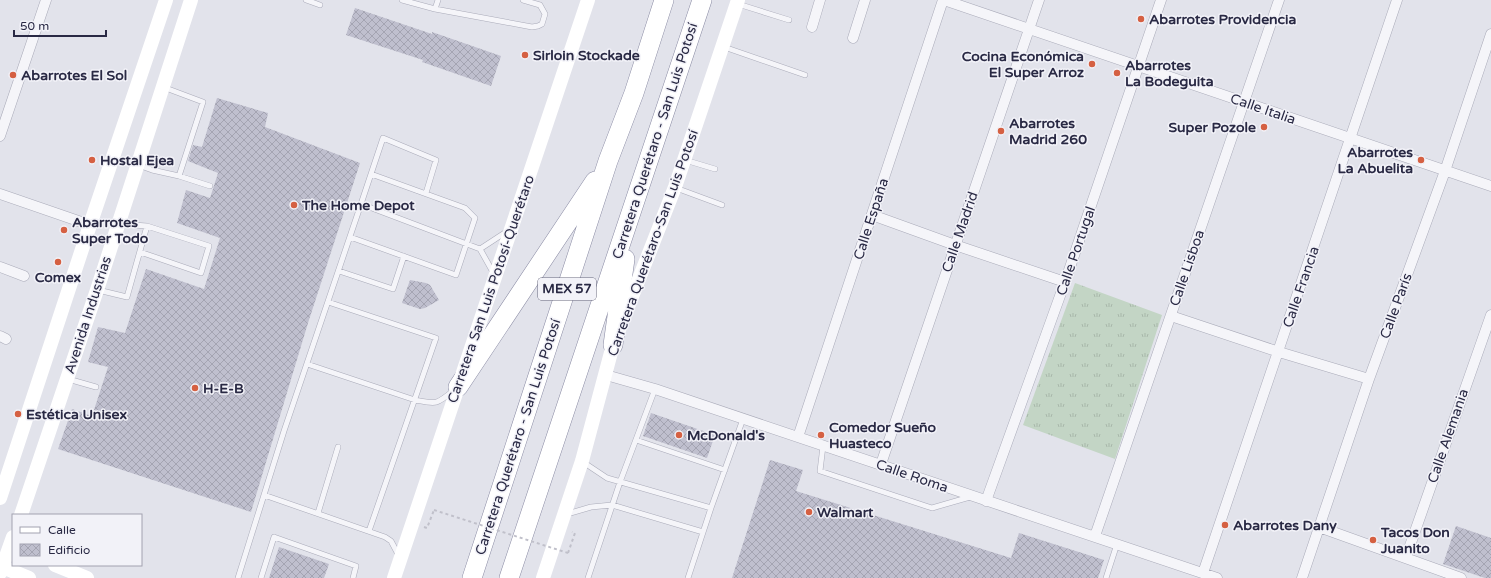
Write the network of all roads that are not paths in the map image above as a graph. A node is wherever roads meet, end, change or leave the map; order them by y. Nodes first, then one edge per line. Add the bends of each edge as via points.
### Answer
1 (46, 0) edge
2 (166, 0) edge
3 (191, 0) edge
4 (306, 0) edge
5 (402, 0) edge
6 (438, 0) edge
7 (523, 0) edge
8 (588, 0) edge
9 (664, 0) edge
10 (702, 0) edge
11 (820, 0) edge
12 (865, 0) edge
13 (944, 0) edge
14 (1039, 0) edge
15 (1161, 0) edge
16 (1278, 0) edge
17 (1397, 0) edge
18 (738, 2) edge
19 (320, 5) dead end
20 (435, 9) junction
21 (789, 20) dead end
22 (812, 27) dead end
23 (1029, 29) junction
24 (1491, 34) edge
25 (853, 38) dead end
26 (723, 46) junction
27 (1139, 66) junction
28 (805, 75) dead end
29 (162, 87) junction
30 (1244, 102) junction
31 (0, 136) edge
32 (1351, 139) junction
33 (684, 160) junction
34 (608, 161) junction
35 (137, 165) junction
36 (715, 169) dead end
37 (1445, 171) junction
38 (371, 174) junction
39 (179, 176) junction
40 (210, 186) dead end
41 (1491, 186) edge
42 (675, 187) junction
43 (426, 193) junction
44 (0, 194) edge
45 (361, 204) junction
46 (722, 205) dead end
47 (630, 216) junction
48 (872, 216) junction
49 (118, 224) junction
50 (90, 225) junction
51 (147, 226) junction
52 (511, 229) junction
53 (350, 236) junction
54 (466, 244) junction
55 (955, 245) junction
56 (480, 249) junction
57 (140, 252) junction
58 (404, 256) junction
59 (0, 267) edge
60 (338, 270) junction
61 (24, 276) dead end
62 (495, 277) junction
63 (1065, 282) junction
64 (97, 290) junction
65 (328, 302) junction
66 (1491, 315) edge
67 (1171, 316) junction
68 (614, 345) junction
69 (1279, 352) junction
70 (307, 364) junction
71 (606, 375) junction
72 (68, 379) junction
73 (1369, 379) junction
74 (96, 387) dead end
75 (458, 387) junction
76 (655, 389) junction
77 (415, 400) junction
78 (743, 419) junction
79 (798, 438) junction
80 (636, 440) junction
81 (823, 446) junction
82 (338, 447) dead end
83 (582, 461) junction
84 (881, 464) junction
85 (725, 470) junction
86 (620, 482) junction
87 (264, 495) junction
88 (971, 496) junction
89 (0, 498) edge
90 (986, 501) junction
91 (612, 505) junction
92 (711, 508) junction
93 (318, 513) junction
94 (21, 514) edge
95 (564, 515) junction
96 (1319, 527) junction
97 (369, 531) junction
98 (703, 532) junction
99 (1095, 536) junction
100 (9, 543) edge
101 (1117, 544) junction
102 (1406, 557) junction
103 (400, 559) junction
104 (57, 566) edge
105 (1, 569) edge
106 (1203, 573) junction
107 (29, 578) edge
108 (87, 578) edge
109 (238, 578) edge
110 (261, 578) edge
111 (353, 578) edge
112 (394, 578) edge
113 (472, 578) edge
114 (509, 578) edge
115 (543, 578) edge
116 (588, 578) edge
117 (688, 578) edge
118 (1106, 578) edge
119 (1217, 578) edge
120 (1302, 578) edge
121 (1461, 578) edge

1 - 31 street
2 - 50 main road, Avenida Industrias
3 - 29 main road, Avenida Industrias
4 - 19 lane
5 - 20 lane
6 - 20 lane
7 - 20 lane via 540,5 544,14 542,24 532,27
8 - 52 main road, Carretera San Luis Potosí-Querétaro
9 - 34 highway, Carretera Querétaro - San Luis Potosí / MEX 57 via 634,93
10 - 47 highway, Carretera Querétaro - San Luis Potosí / MEX 57
11 - 22 street
12 - 25 street
13 - 23 street, Calle Italia
13 - 48 street, Calle España
14 - 23 street, Calle Madrid
15 - 27 street, Calle Portugal
16 - 30 street, Calle Lisboa
17 - 32 street, Calle Francia
18 - 21 lane
18 - 26 main road, Carretera Querétaro-San Luis Potosí
23 - 27 street, Calle Italia
23 - 55 street, Calle Madrid
24 - 37 street, Calle París
26 - 28 lane
26 - 33 main road, Carretera Querétaro-San Luis Potosí
27 - 30 street, Calle Italia
27 - 63 street, Calle Portugal
29 - 35 main road, Avenida Industrias
29 - 39 lane via 203,102
30 - 32 street, Calle Italia
30 - 67 street, Calle Lisboa
32 - 37 street, Calle Italia
32 - 69 street, Calle Francia
33 - 36 lane
33 - 42 main road, Carretera Querétaro-San Luis Potosí
34 - 75 highway
34 - 113 highway, Carretera Querétaro - San Luis Potosí / MEX 57
35 - 39 lane
35 - 49 main road, Avenida Industrias
37 - 41 street, Calle Italia
37 - 73 street, Calle París
38 - 43 lane
38 - 43 lane via 383,138 436,160
38 - 45 lane
39 - 40 lane
42 - 46 lane
42 - 68 main road, Carretera Querétaro-San Luis Potosí
43 - 54 lane via 466,208 475,218
44 - 50 street
45 - 53 lane
45 - 54 lane
47 - 68 highway
47 - 114 highway, Carretera Querétaro - San Luis Potosí / MEX 57
48 - 55 street
48 - 79 street, Calle España
49 - 51 lane
49 - 64 main road, Avenida Industrias
50 - 89 main road, Avenida Industrias
51 - 57 lane
51 - 57 lane via 209,246 201,273
52 - 56 lane
52 - 62 main road, Carretera San Luis Potosí-Querétaro
53 - 58 lane
53 - 60 lane
54 - 56 lane
54 - 58 lane via 456,275
55 - 63 street
55 - 84 street, Calle Madrid
56 - 62 lane
57 - 64 lane via 127,297
58 - 60 lane via 393,289
59 - 61 street
60 - 65 lane
62 - 75 main road, Carretera San Luis Potosí-Querétaro
63 - 90 street, Calle Portugal
64 - 72 main road, Avenida Industrias
65 - 70 lane
65 - 77 lane via 436,338
66 - 102 street, Calle Alemania
67 - 69 street
67 - 99 street, Calle Lisboa
68 - 71 main road, Carretera Querétaro-San Luis Potosí
69 - 73 street
69 - 106 street, Calle Francia
70 - 77 lane
70 - 87 lane
71 - 76 street, Calle Roma
71 - 83 main road, Carretera Querétaro-San Luis Potosí
72 - 74 lane
72 - 94 main road, Avenida Industrias
73 - 96 street, Calle París
75 - 77 lane via 433,404
75 - 103 main road, Carretera San Luis Potosí-Querétaro
76 - 78 street, Calle Roma
76 - 80 lane
77 - 97 lane
78 - 79 street, Calle Roma
78 - 85 lane
79 - 81 street, Calle Roma
80 - 85 lane
80 - 86 lane
81 - 84 street, Calle Roma
81 - 88 lane via 820,471 932,508
82 - 93 lane
83 - 86 lane via 607,478
83 - 95 main road, Carretera Querétaro-San Luis Potosí
84 - 88 street, Calle Roma
85 - 92 lane
86 - 91 lane
86 - 92 lane
87 - 93 lane
87 - 109 lane
88 - 90 street, Calle Roma
90 - 99 street, Calle Roma
91 - 95 lane via 591,507
91 - 98 lane
91 - 116 lane
92 - 98 lane
93 - 97 lane
95 - 115 main road, Carretera Querétaro-San Luis Potosí
96 - 102 street
96 - 120 street, Calle París
97 - 103 lane via 391,541
98 - 117 lane
99 - 101 street, Calle Roma
100 - 105 main road
101 - 106 street, Calle Roma
101 - 118 lane
102 - 121 street
103 - 112 main road, Carretera San Luis Potosí-Querétaro
104 - 108 main road
105 - 107 main road
106 - 119 street, Calle Roma
110 - 111 lane via 274,537 356,566

